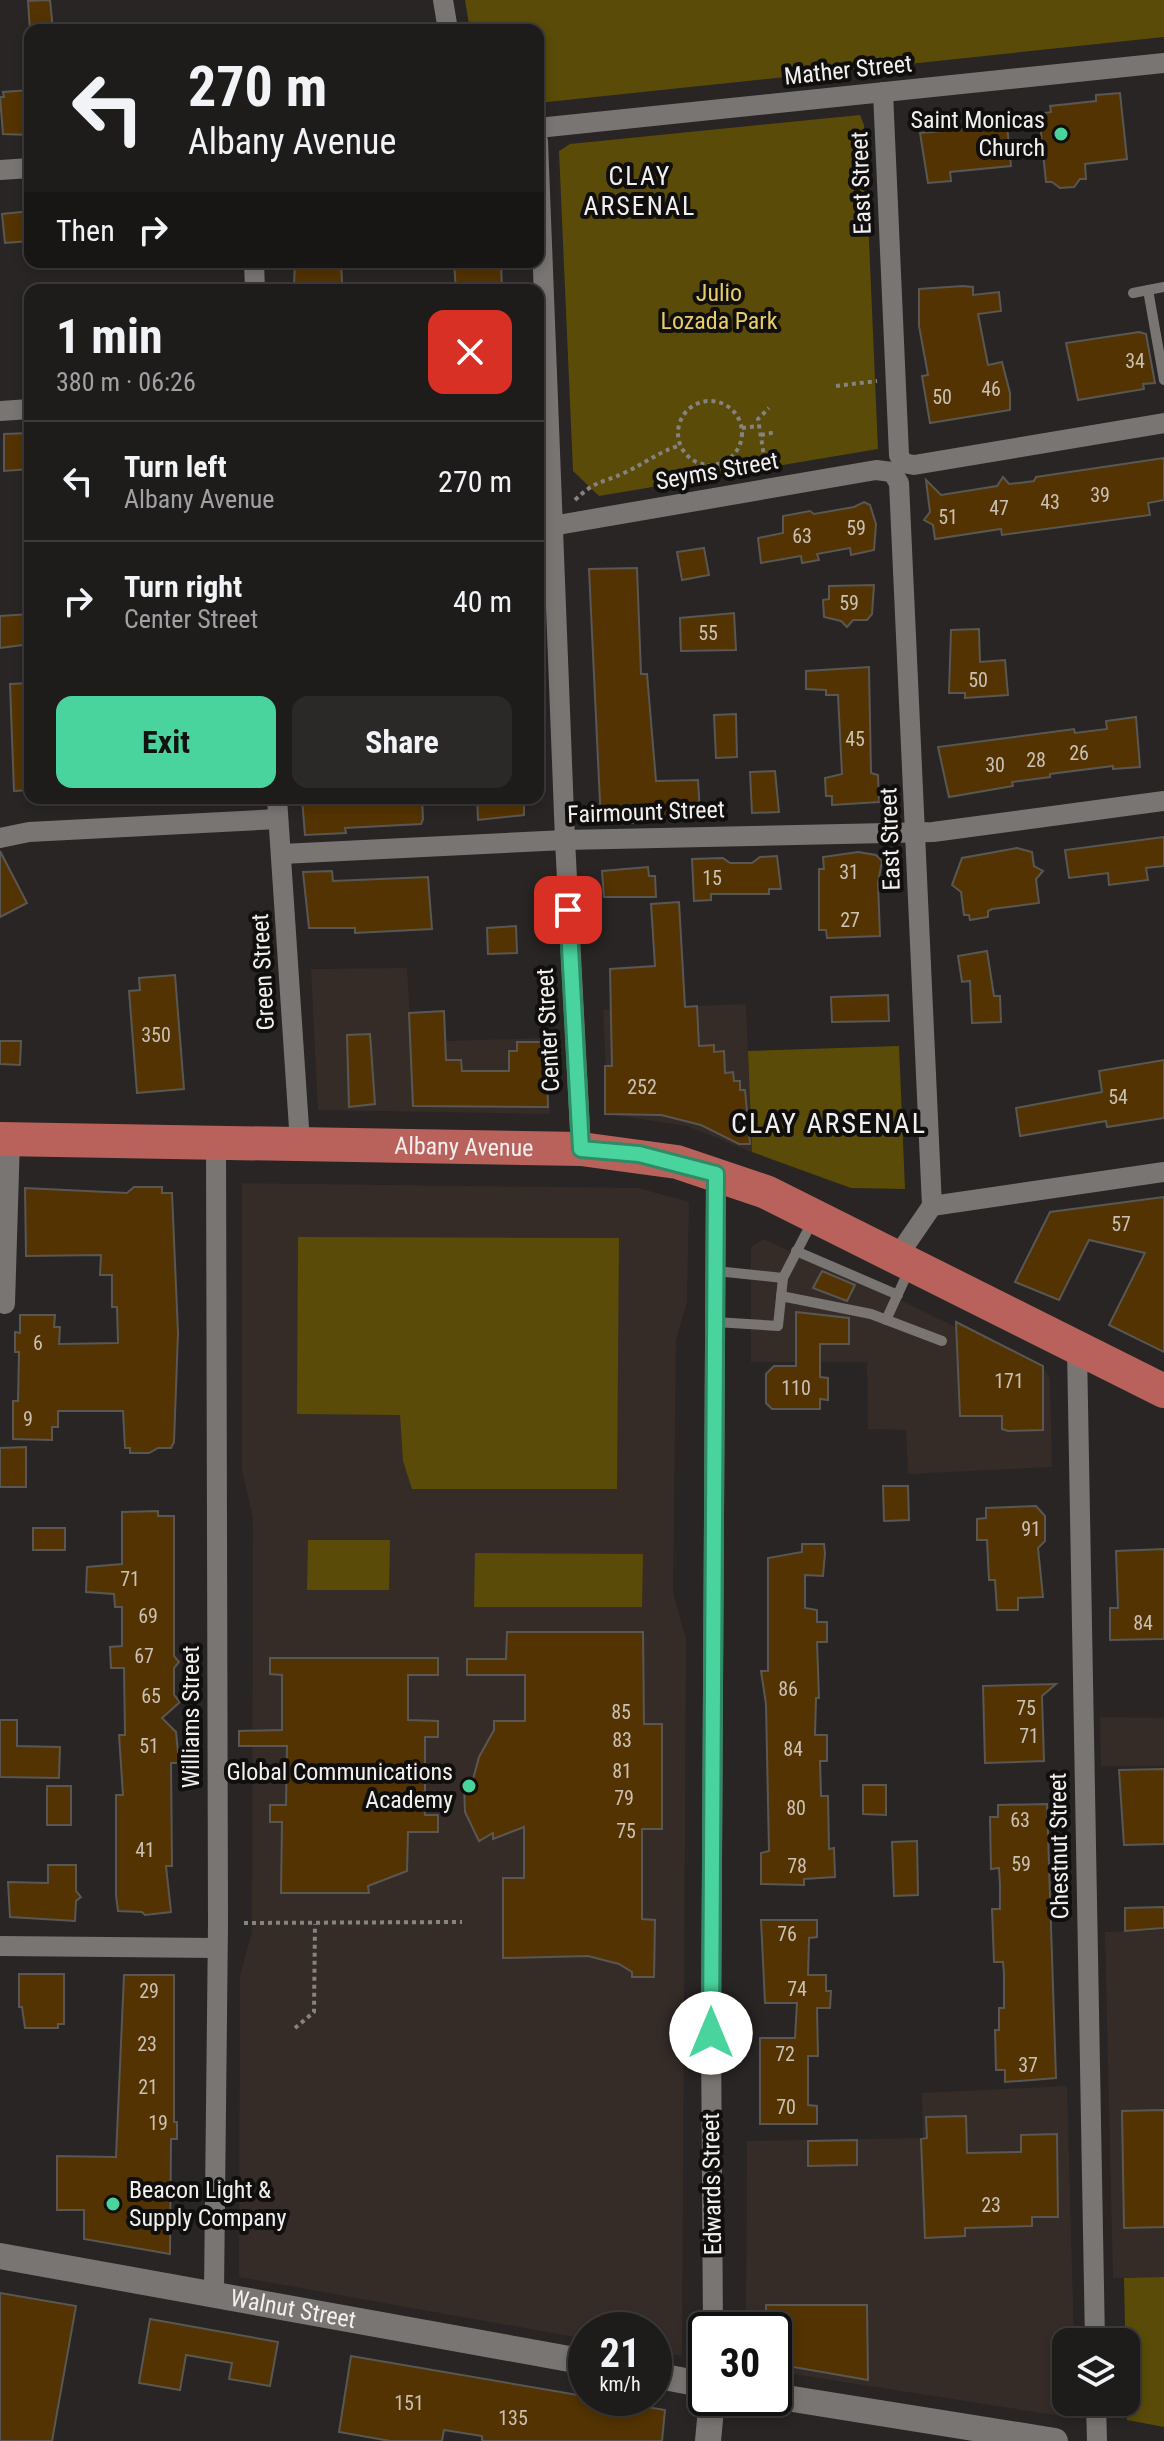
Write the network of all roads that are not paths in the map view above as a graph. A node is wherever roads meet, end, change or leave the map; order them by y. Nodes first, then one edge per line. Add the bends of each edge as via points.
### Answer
1 (443, 0) edge
2 (447, 24) edge
3 (1164, 63) edge
4 (883, 92) junction
5 (544, 127) edge
6 (24, 168) edge
7 (0, 170) edge
8 (1164, 287) edge
9 (1148, 290) junction
10 (1133, 293) dead end
11 (544, 306) edge
12 (1164, 380) edge
13 (24, 409) edge
14 (0, 411) edge
15 (1164, 423) edge
16 (897, 467) junction
17 (552, 526) junction
18 (1164, 801) edge
19 (277, 804) edge
20 (278, 819) junction
21 (916, 831) junction
22 (0, 838) edge
23 (565, 840) junction
24 (282, 854) junction
25 (5, 1139) edge
26 (216, 1140) junction
27 (300, 1143) junction
28 (581, 1149) junction
29 (1164, 1172) edge
30 (716, 1174) junction
31 (932, 1206) junction
32 (815, 1217) junction
33 (796, 1251) junction
34 (904, 1260) junction
35 (716, 1271) junction
36 (783, 1278) junction
37 (898, 1295) junction
38 (781, 1296) junction
39 (5, 1304) dead end
40 (886, 1320) junction
41 (715, 1322) junction
42 (942, 1341) dead end
43 (1077, 1349) junction
44 (1164, 1391) edge
45 (0, 1946) edge
46 (217, 1948) junction
47 (0, 2256) edge
48 (214, 2293) junction
49 (713, 2312) edge
50 (1095, 2328) edge
51 (568, 2359) edge
52 (792, 2399) edge
53 (710, 2416) edge
54 (1096, 2416) edge
55 (708, 2441) edge
56 (1055, 2441) edge
57 (1097, 2441) edge

1 - 2 street
3 - 4 street, Mather Street
4 - 5 street, Mather Street
4 - 16 street, East Street
6 - 7 street
8 - 9 lane
9 - 10 lane
9 - 12 lane
11 - 17 street, Center Street
13 - 14 street
15 - 16 street, Seyms Street
16 - 17 street, Seyms Street
16 - 21 street, East Street
17 - 23 street, Center Street
18 - 21 street, Fairmount Street
19 - 20 street, Green Street
20 - 22 street via 29,832
20 - 24 street, Green Street
21 - 23 street, Fairmount Street
21 - 31 street, East Street
23 - 24 street, Fairmount Street
23 - 28 street, Center Street
24 - 27 street, Green Street
25 - 26 highway, Albany Avenue
25 - 39 street
26 - 27 highway, Albany Avenue
26 - 46 street, Williams Street
27 - 28 highway, Albany Avenue
28 - 30 highway, Albany Avenue via 639,1154
29 - 31 street
30 - 32 highway, Albany Avenue
30 - 35 street, Edwards Street
31 - 34 street
32 - 33 lane
32 - 34 highway, Albany Avenue
33 - 36 lane
33 - 37 lane
34 - 37 lane
34 - 43 highway, Albany Avenue
35 - 36 lane
35 - 41 street, Edwards Street
36 - 38 lane
37 - 40 lane
38 - 40 lane
38 - 41 lane via 778,1326
40 - 42 lane
41 - 49 street, Edwards Street
43 - 44 highway, Albany Avenue
43 - 50 street, Chestnut Street
45 - 46 street
46 - 48 street, Williams Street
47 - 48 street, Walnut Street
48 - 51 street, Walnut Street
52 - 56 street
53 - 55 street
54 - 57 street

